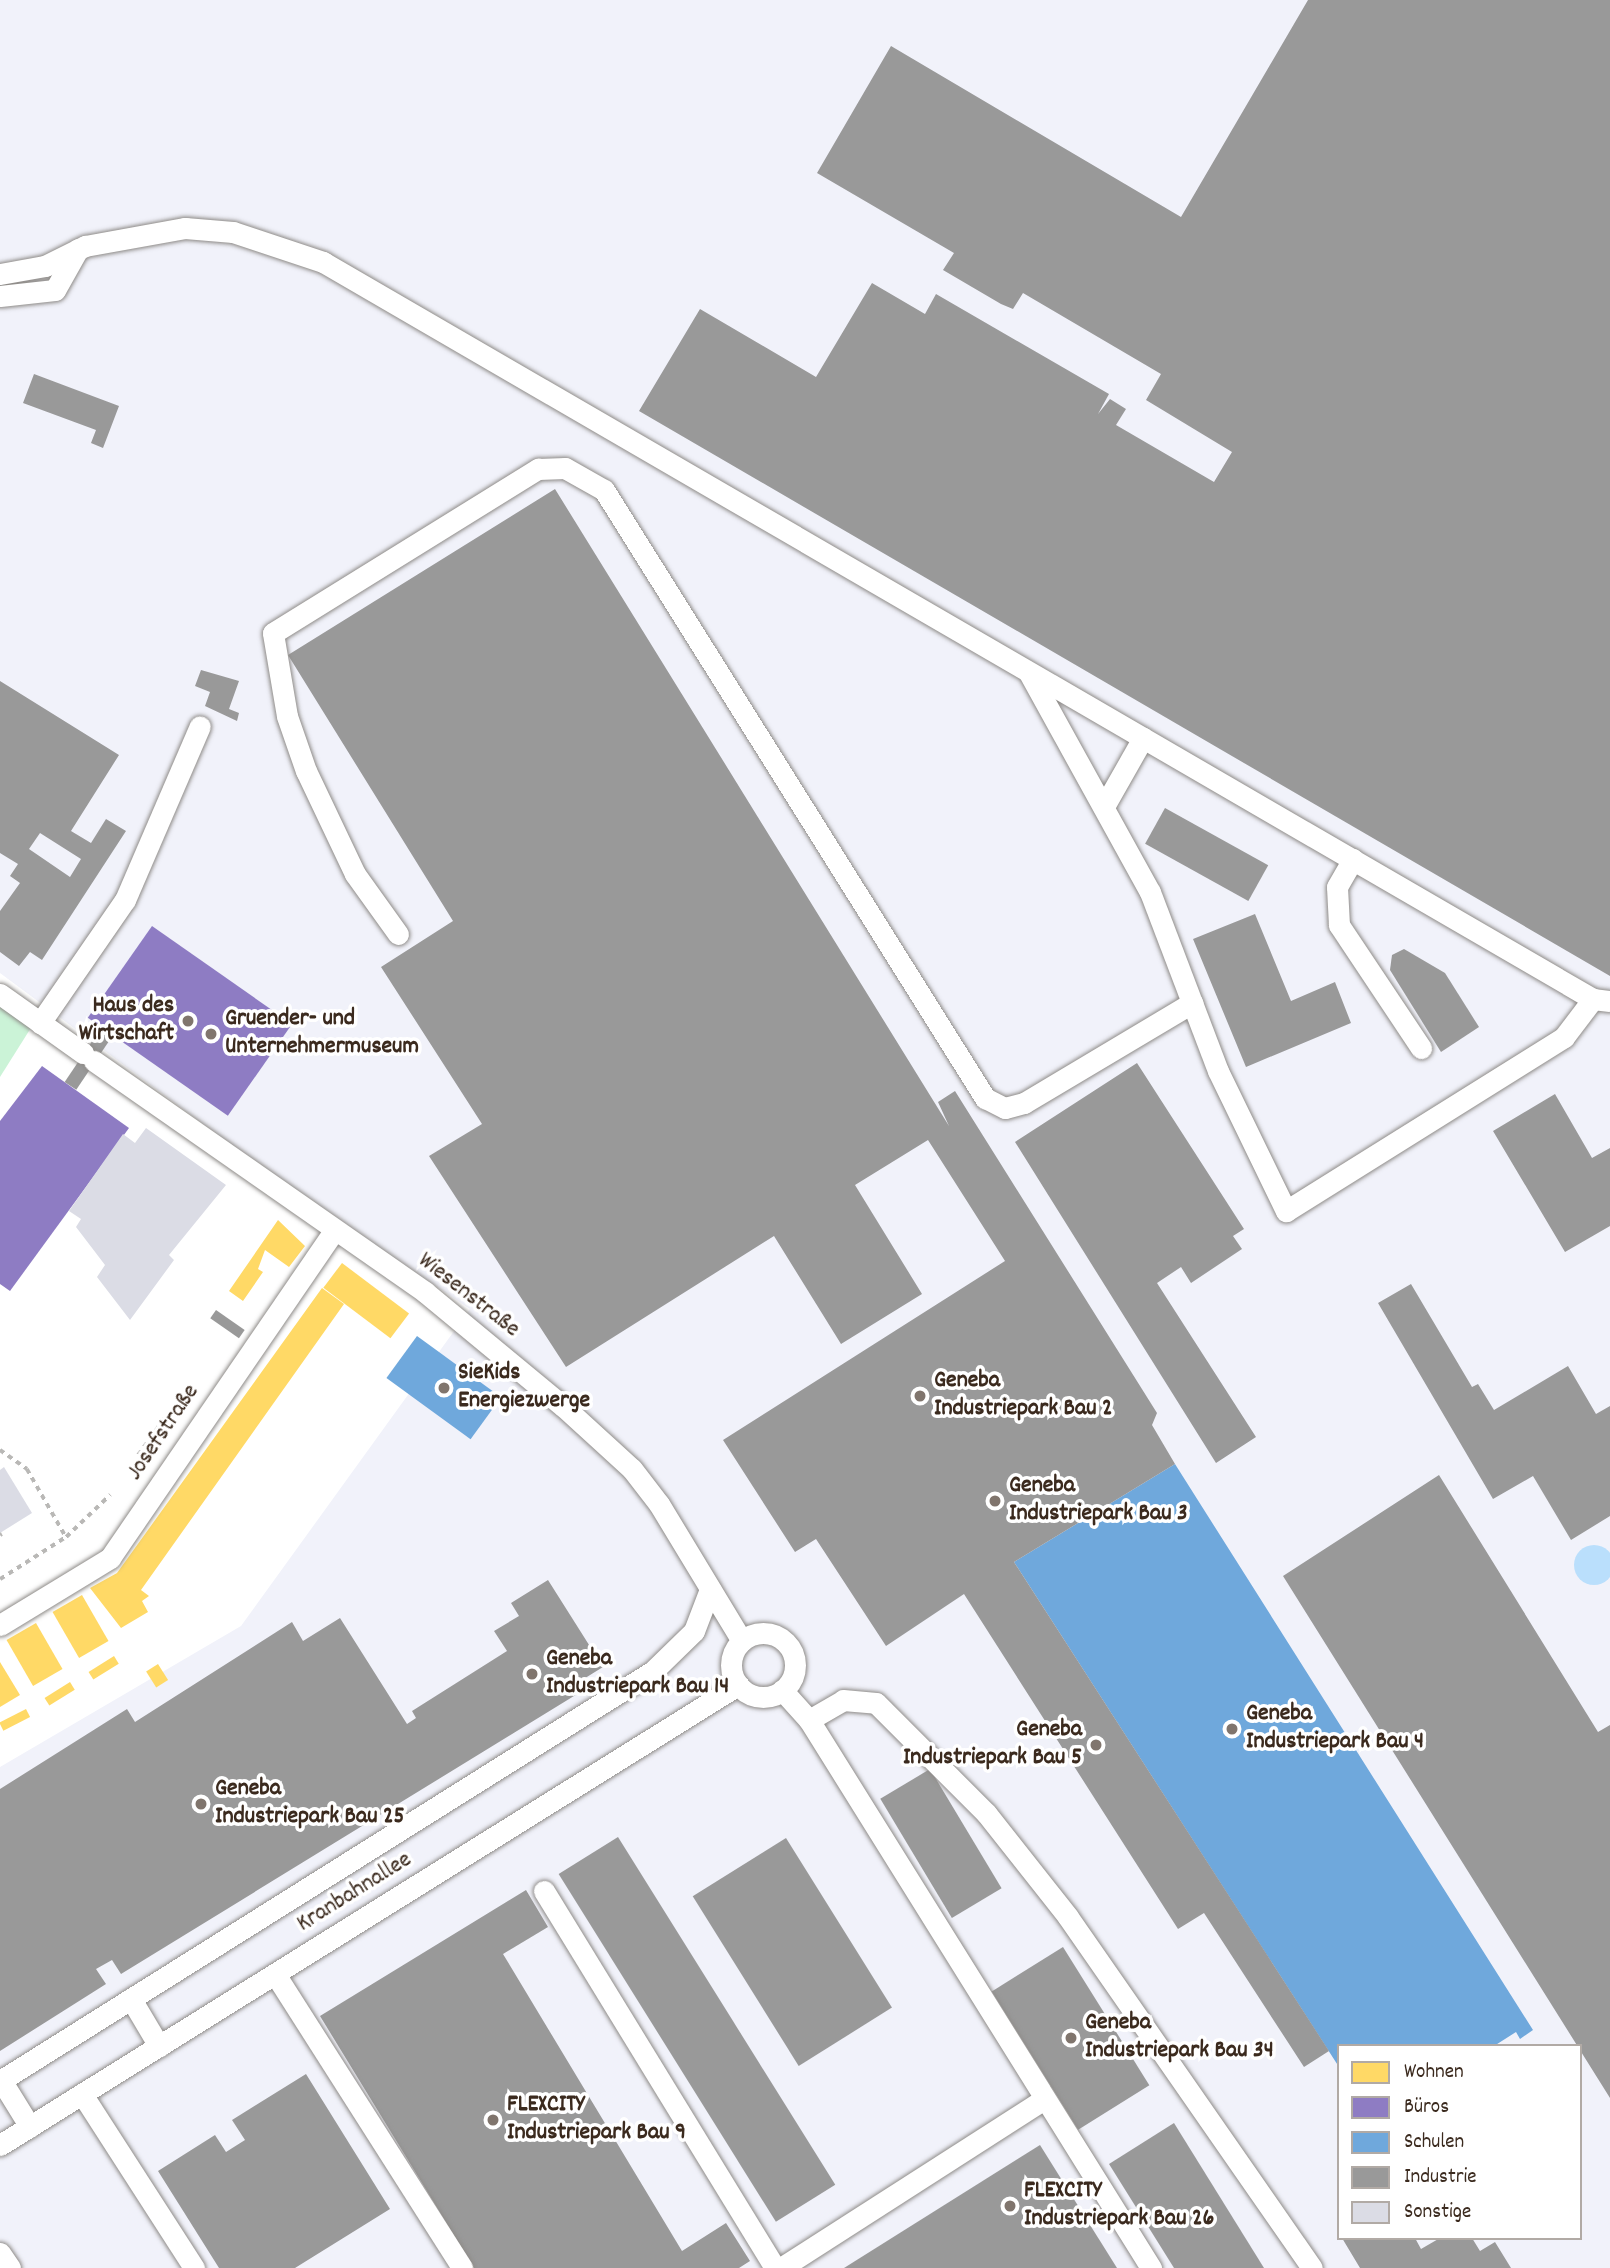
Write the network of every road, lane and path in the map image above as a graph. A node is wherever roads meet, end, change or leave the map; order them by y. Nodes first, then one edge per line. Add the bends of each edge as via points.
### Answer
1 (78, 249) junction
2 (0, 274) edge
3 (0, 296) edge
4 (1029, 673) junction
5 (200, 726) dead end
6 (1143, 738) junction
7 (1106, 803) junction
8 (1353, 859) junction
9 (398, 934) dead end
10 (0, 994) edge
11 (1602, 1000) edge
12 (1192, 1003) junction
13 (40, 1023) junction
14 (1421, 1048) dead end
15 (333, 1232) junction
16 (166, 1416) dead end
17 (0, 1450) edge
18 (138, 1455) dead end
19 (110, 1495) dead end
20 (66, 1537) junction
21 (0, 1579) edge
22 (710, 1589) junction
23 (0, 1625) edge
24 (741, 1641) junction
25 (738, 1685) junction
26 (782, 1690) junction
27 (809, 1720) junction
28 (544, 1891) dead end
29 (275, 1974) junction
30 (131, 1999) junction
31 (159, 2046) junction
32 (1, 2081) edge
33 (82, 2094) junction
34 (1044, 2099) junction
35 (30, 2127) junction
36 (0, 2145) edge
37 (0, 2253) edge
38 (1307, 2266) edge
39 (10, 2268) edge
40 (194, 2268) edge
41 (462, 2268) edge
42 (775, 2268) edge
43 (781, 2268) edge
44 (1151, 2268) edge

1 - 2 street via 45,266
1 - 3 street via 55,290
1 - 4 street via 195,228 267,241 323,262
4 - 6 street
4 - 7 street
5 - 13 street via 125,900
6 - 7 street
6 - 8 street
7 - 12 street via 1150,892
8 - 11 street
8 - 14 street via 1337,887 1339,925
9 - 12 street via 355,874 310,781 287,716 274,633 538,469 565,468 604,490 985,1098 1005,1108 1024,1103
10 - 13 street, Wiesenstraße
11 - 12 street via 1564,1037 1286,1211
13 - 15 street, Wiesenstraße
15 - 22 street, Wiesenstraße via 425,1292 632,1469
15 - 23 street, Josefstraße via 110,1558
16 - 18 path
17 - 20 path via 27,1469
19 - 20 path
20 - 21 path
22 - 24 street, Wiesenstraße
22 - 30 street via 694,1632 653,1671
24 - 25 street via 732,1658
24 - 26 street via 769,1634 787,1644 794,1665
25 - 26 street via 761,1697
25 - 29 street, Kranbahnallee
26 - 27 street
27 - 34 street
27 - 38 street via 844,1700 876,1703 986,1813 1068,1917
28 - 42 street
29 - 31 street, Kranbahnallee
29 - 41 street
30 - 31 street
30 - 32 street
31 - 33 street, Kranbahnallee
32 - 35 street
33 - 35 street, Kranbahnallee
33 - 40 street
34 - 43 street
34 - 44 street
35 - 36 street, Kranbahnallee
37 - 39 street

